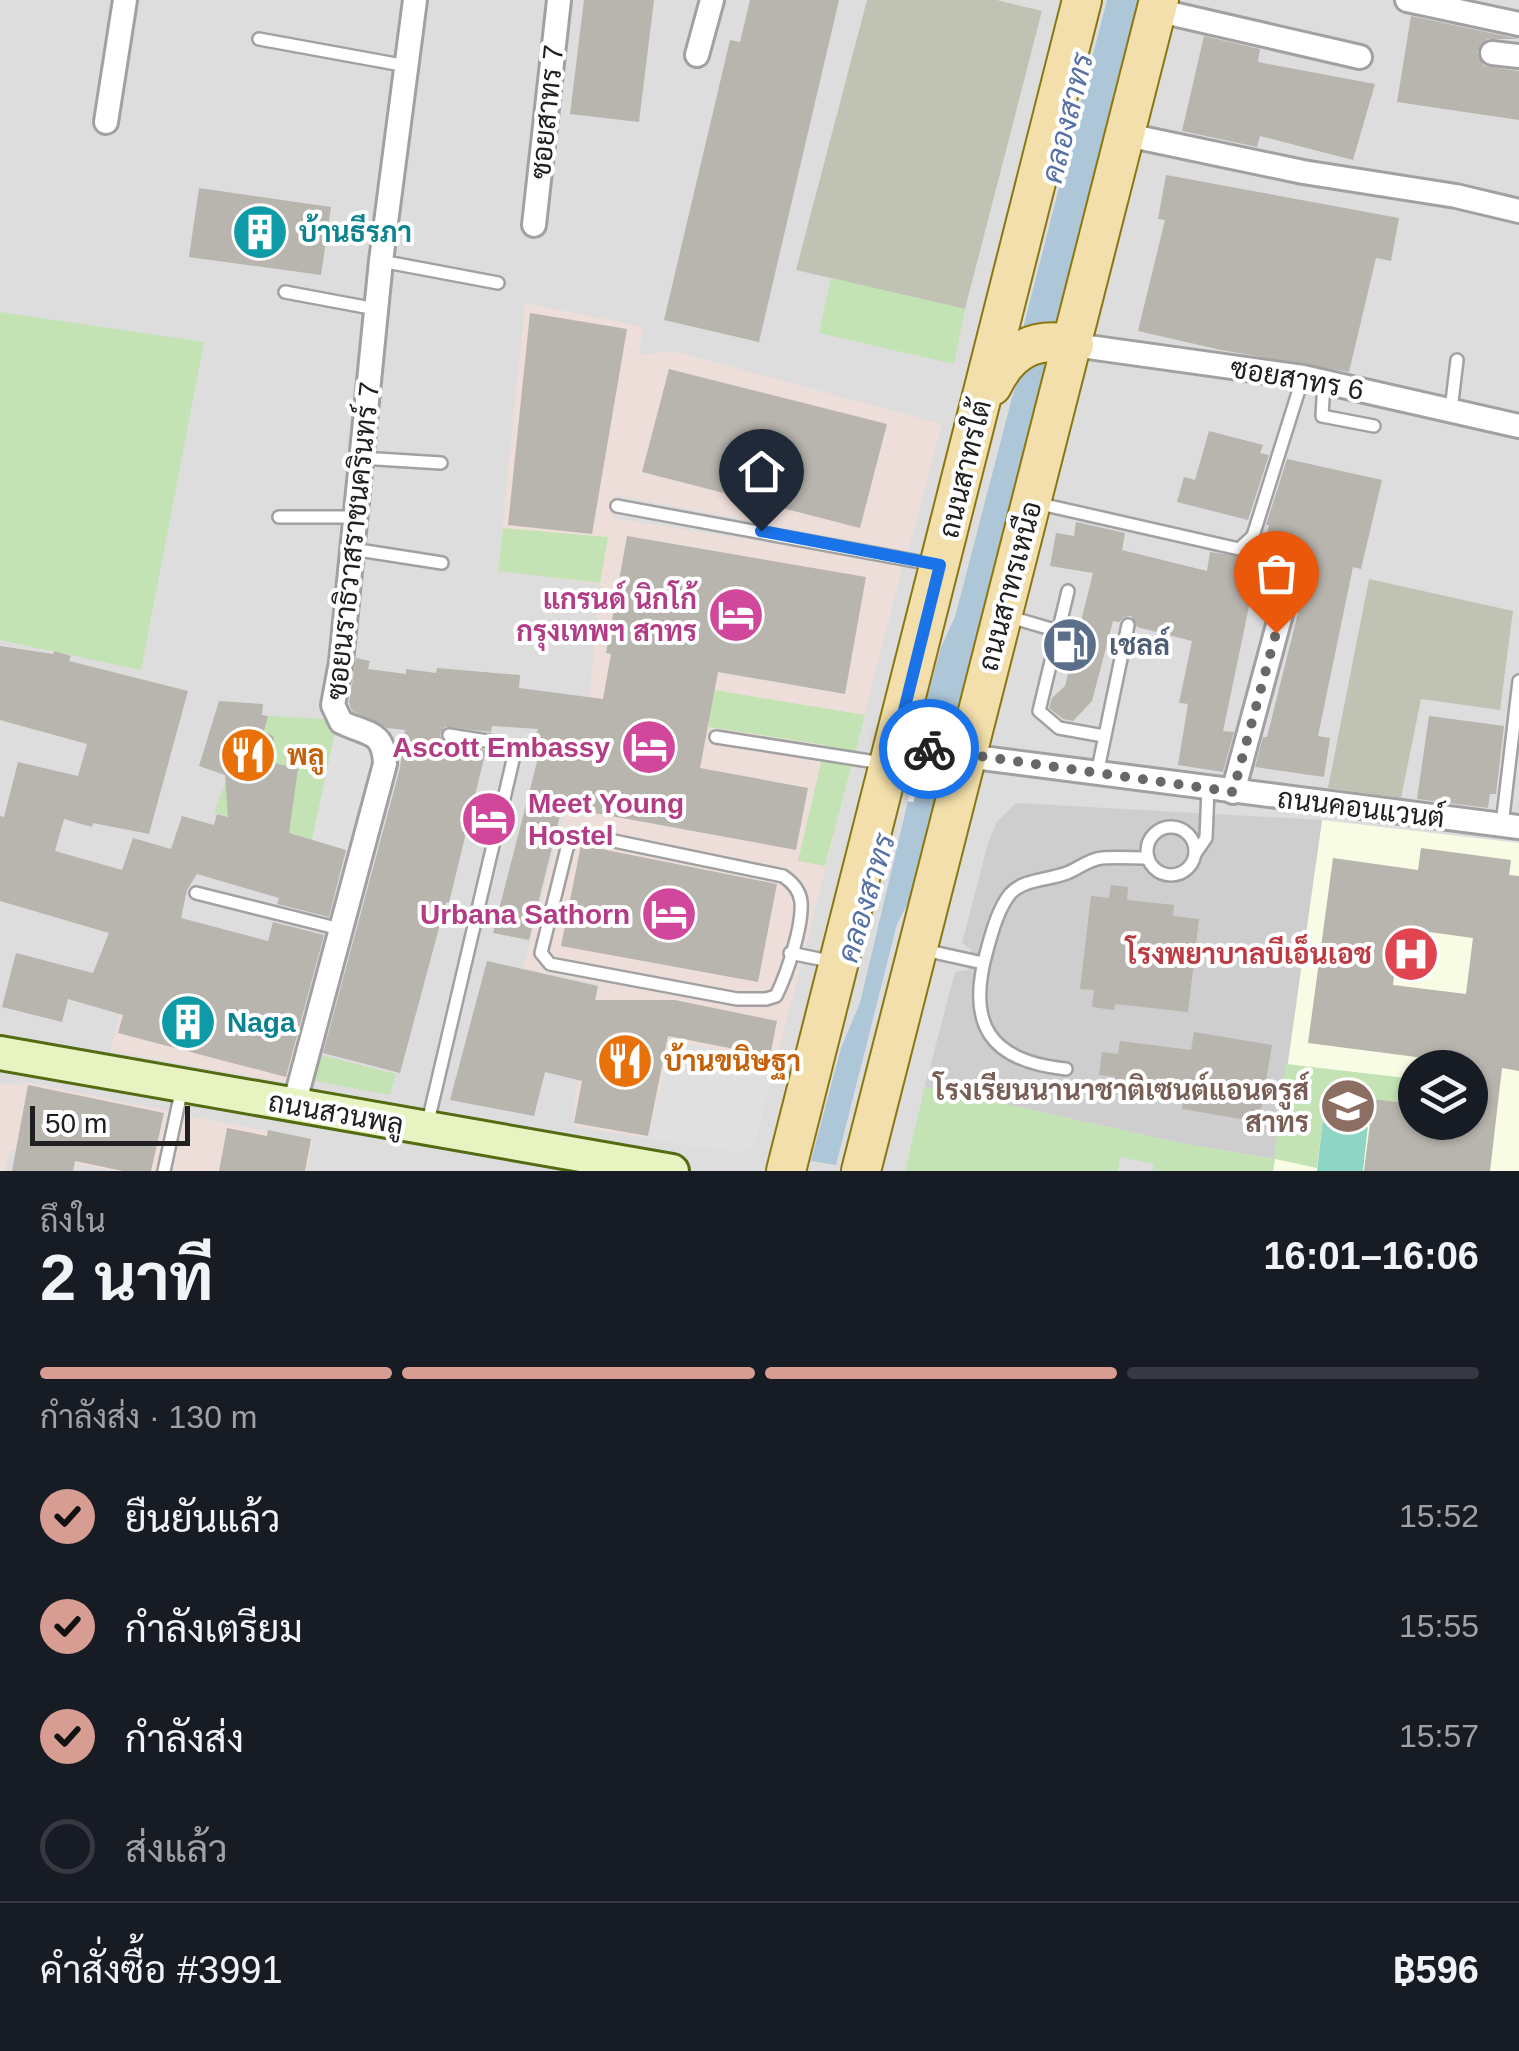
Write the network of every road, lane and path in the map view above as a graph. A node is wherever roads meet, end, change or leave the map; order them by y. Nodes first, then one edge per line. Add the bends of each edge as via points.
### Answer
1 (126, 0) edge
2 (416, 0) edge
3 (558, 0) edge
4 (712, 0) edge
5 (1082, 0) edge
6 (1407, 0) edge
7 (1158, 5) edge
8 (1519, 24) edge
9 (259, 39) dead end
10 (1492, 53) dead end
11 (697, 55) dead end
12 (1519, 56) edge
13 (1360, 57) dead end
14 (407, 66) junction
15 (106, 122) dead end
16 (1127, 136) junction
17 (1519, 211) edge
18 (534, 225) dead end
19 (381, 262) junction
20 (498, 283) dead end
21 (284, 292) dead end
22 (376, 310) junction
23 (1074, 345) junction
24 (1456, 360) dead end
25 (1313, 379) junction
26 (1451, 410) junction
27 (979, 411) junction
28 (1374, 426) dead end
29 (1519, 426) edge
30 (362, 458) junction
31 (441, 463) dead end
32 (1032, 502) junction
33 (617, 506) dead end
34 (279, 517) dead end
35 (355, 518) junction
36 (352, 549) junction
37 (442, 562) dead end
38 (1295, 562) dead end
39 (940, 565) junction
40 (1068, 591) dead end
41 (1003, 614) junction
42 (1128, 624) dead end
43 (1058, 631) junction
44 (1519, 681) edge
45 (449, 735) dead end
46 (1104, 736) junction
47 (716, 737) dead end
48 (924, 753) junction
49 (1097, 774) junction
50 (1208, 789) junction
51 (1233, 792) junction
52 (1511, 826) edge
53 (1195, 854) junction
54 (1148, 858) junction
55 (196, 893) dead end
56 (340, 929) junction
57 (916, 949) junction
58 (790, 954) junction
59 (983, 962) junction
60 (838, 963) junction
61 (0, 1053) edge
62 (1066, 1069) dead end
63 (183, 1084) junction
64 (294, 1105) junction
65 (426, 1129) junction
66 (164, 1171) edge
67 (672, 1171) edge
68 (786, 1171) edge
69 (861, 1171) edge

1 - 15 street
2 - 14 street, ซอยนราธิวาสราชนครินทร์ 7
3 - 18 street, ซอยสาทร 7
4 - 11 street
5 - 27 main road, ถนนสาทรใต้
6 - 8 street
7 - 13 street
7 - 16 main road, ถนนสาทรเหนือ
9 - 14 lane
10 - 12 street
14 - 19 street, ซอยนราธิวาสราชนครินทร์ 7
16 - 17 street
16 - 23 main road, ถนนสาทรเหนือ
19 - 20 lane
19 - 22 street, ซอยนราธิวาสราชนครินทร์ 7
21 - 22 lane
22 - 30 street, ซอยนราธิวาสราชนครินทร์ 7
23 - 25 street, ซอยสาทร 6
23 - 27 main road via 1054,340 1016,352
23 - 32 main road, ถนนสาทรเหนือ
24 - 26 lane
25 - 26 street, ซอยสาทร 6
25 - 28 lane via 1322,416
25 - 32 lane via 1254,536 1244,547
26 - 29 street, ซอยสาทร 6
27 - 39 main road, ถนนสาทรใต้
30 - 31 lane
30 - 35 street, ซอยนราธิวาสราชนครินทร์ 7
32 - 41 main road, ถนนสาทรเหนือ
33 - 39 lane
34 - 35 lane
35 - 36 street, ซอยนราธิวาสราชนครินทร์ 7
36 - 37 lane
36 - 56 street, ซอยนราธิวาสราชนครินทร์ 7 via 333,706 341,722 378,738 385,764
38 - 51 street
39 - 48 main road, ถนนสาทรใต้
40 - 43 lane
41 - 43 lane
41 - 48 main road, ถนนสาทรเหนือ
42 - 46 lane
43 - 46 lane via 1038,711 1059,728
44 - 52 lane
45 - 65 lane via 500,742 513,760
46 - 49 lane
47 - 48 lane
48 - 49 street, ถนนคอนแวนต์
48 - 57 main road, ถนนสาทรเหนือ
48 - 60 main road, ถนนสาทรใต้
49 - 50 street, ถนนคอนแวนต์
50 - 51 street, ถนนคอนแวนต์
50 - 53 lane via 1206,838
51 - 52 street, ถนนคอนแวนต์
53 - 54 lane via 1188,868 1173,875 1157,871
53 - 54 lane via 1191,838 1172,827 1152,836
54 - 59 lane via 1097,858 1022,885 1010,894
55 - 56 lane
56 - 64 street, ซอยนราธิวาสราชนครินทร์ 7
57 - 59 lane
57 - 69 main road, ถนนสาทรเหนือ
58 - 58 lane via 776,996 752,999 550,964 541,953 568,848 573,837 584,835 783,876 801,901
58 - 60 lane
59 - 62 lane via 978,1006 987,1035 1035,1066
60 - 68 main road, ถนนสาทรใต้
61 - 63 main road, ถนนสวนพลู
63 - 64 main road, ถนนสวนพลู
63 - 66 lane
64 - 65 main road, ถนนสวนพลู
65 - 67 main road, ถนนสวนพลู via 479,1128

